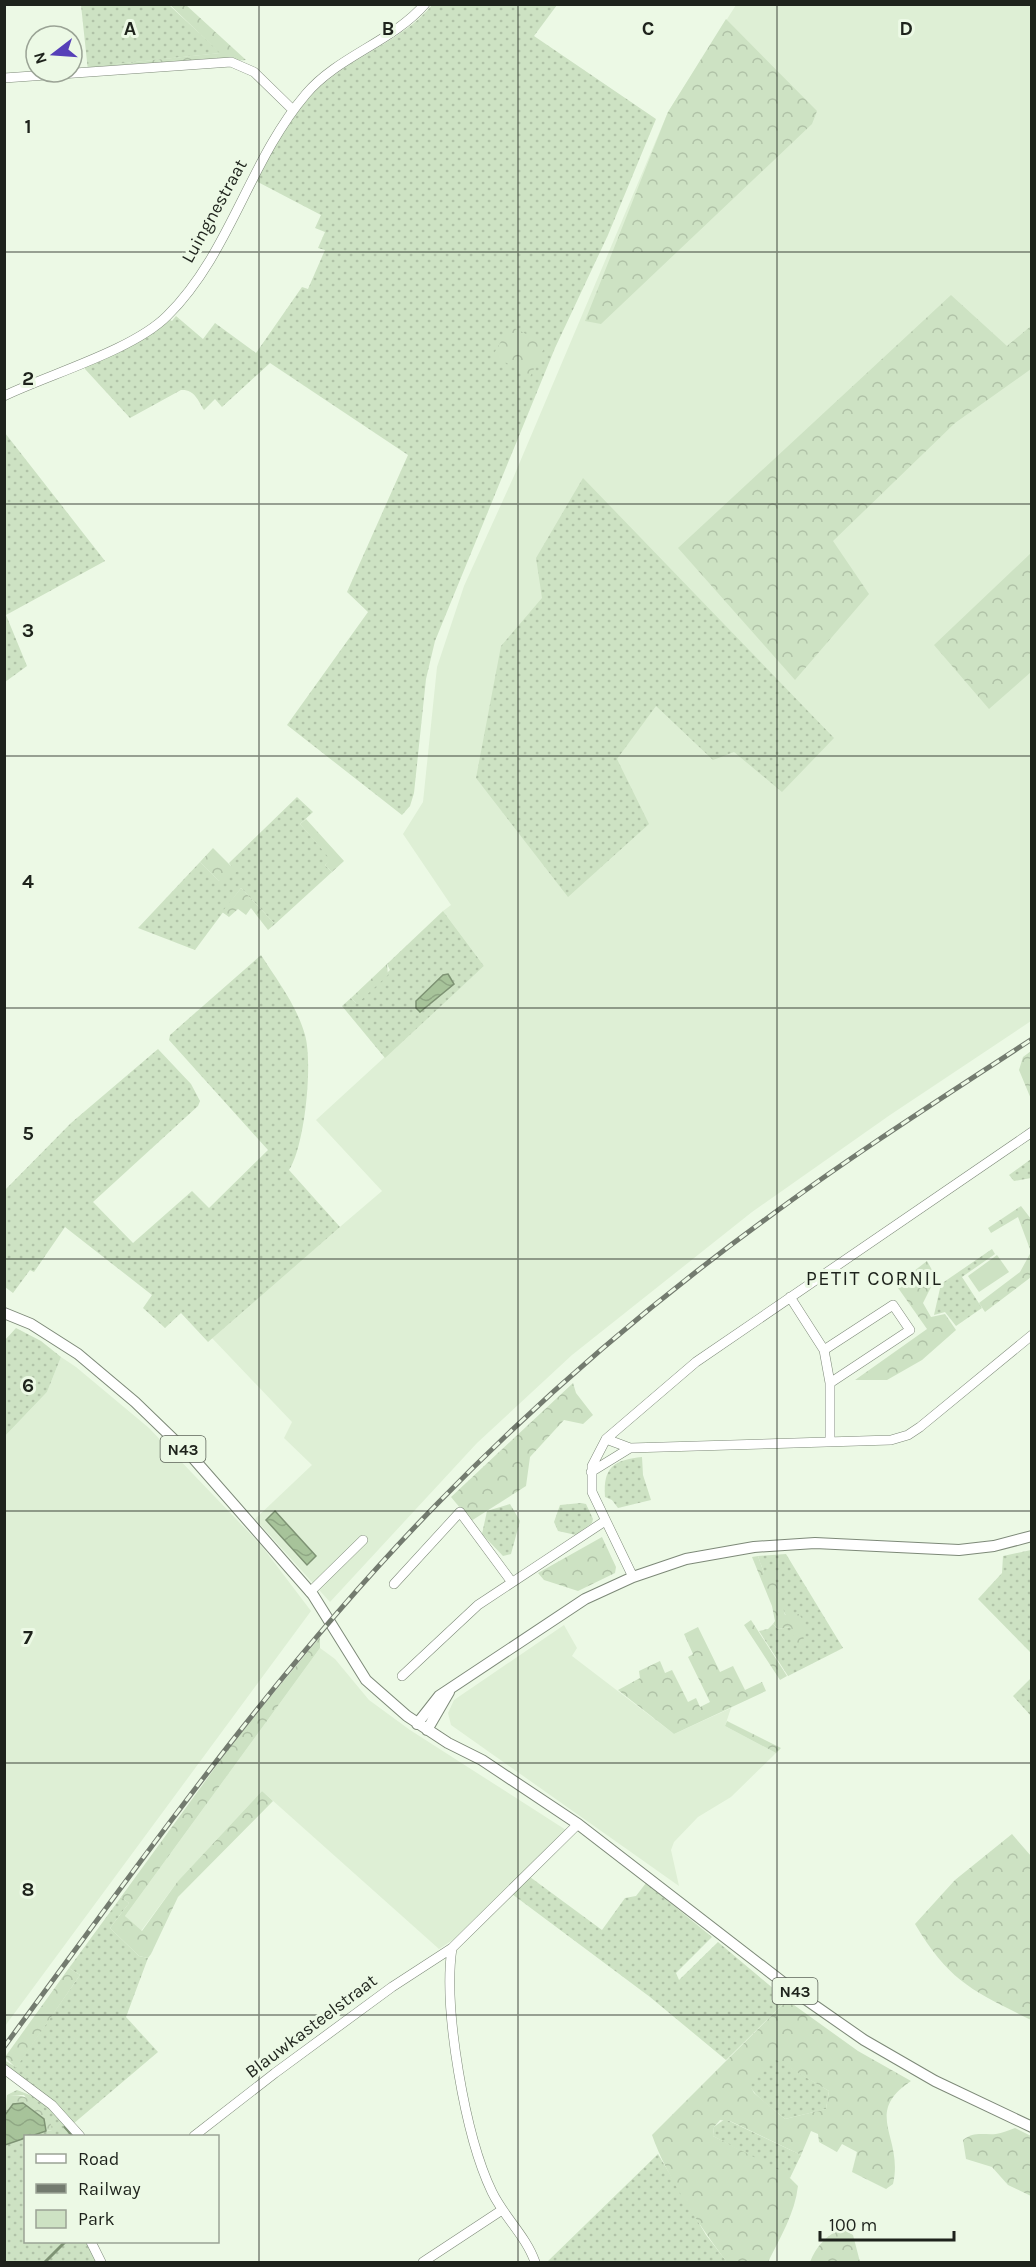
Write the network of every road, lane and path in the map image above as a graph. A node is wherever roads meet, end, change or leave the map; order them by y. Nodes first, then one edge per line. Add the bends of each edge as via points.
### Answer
1 (425, 4) edge
2 (4, 78) edge
3 (293, 110) junction
4 (4, 396) edge
5 (1032, 1132) edge
6 (790, 1297) junction
7 (4, 1313) edge
8 (1032, 1335) edge
9 (824, 1350) junction
10 (830, 1383) junction
11 (606, 1439) junction
12 (830, 1442) junction
13 (630, 1448) junction
14 (591, 1472) junction
15 (605, 1521) junction
16 (1032, 1536) edge
17 (363, 1540) dead end
18 (633, 1577) junction
19 (511, 1581) junction
20 (394, 1584) dead end
21 (310, 1592) junction
22 (402, 1677) dead end
23 (422, 1727) junction
24 (578, 1824) junction
25 (452, 1948) junction
26 (4, 2069) edge
27 (1032, 2127) edge
28 (79, 2135) edge
29 (195, 2135) edge
30 (502, 2210) junction
31 (92, 2243) edge
32 (101, 2262) edge
33 (423, 2262) edge
34 (535, 2262) edge

1 - 3 street, Luingnestraat via 401,27 326,76
2 - 3 street via 231,62 254,72
3 - 4 street, Luingnestraat via 254,173 221,240 188,292 166,317 132,340
5 - 6 street
6 - 9 street
6 - 11 street via 696,1362
7 - 21 main road, N43 via 70,1348 135,1402 193,1458
8 - 12 street via 908,1435 891,1440
9 - 10 street
9 - 10 street via 892,1305 910,1330
10 - 12 street
11 - 13 street
11 - 14 street via 597,1451
12 - 13 street
13 - 14 street
14 - 15 street via 592,1492
15 - 18 street
15 - 19 street
16 - 18 main road via 959,1550 815,1543 762,1546 686,1559
17 - 21 street
18 - 23 main road via 585,1599 432,1702
19 - 20 street via 460,1512
19 - 22 street via 457,1623
21 - 23 main road, N43 via 366,1680
23 - 24 main road, N43 via 482,1760
24 - 25 street, Blauwkasteelstraat
24 - 27 main road, N43 via 833,2019 921,2074
25 - 29 street, Blauwkasteelstraat via 284,2066
25 - 30 street via 451,1996 469,2122 482,2169
26 - 28 street via 52,2105
30 - 33 street
30 - 34 street
31 - 32 street

